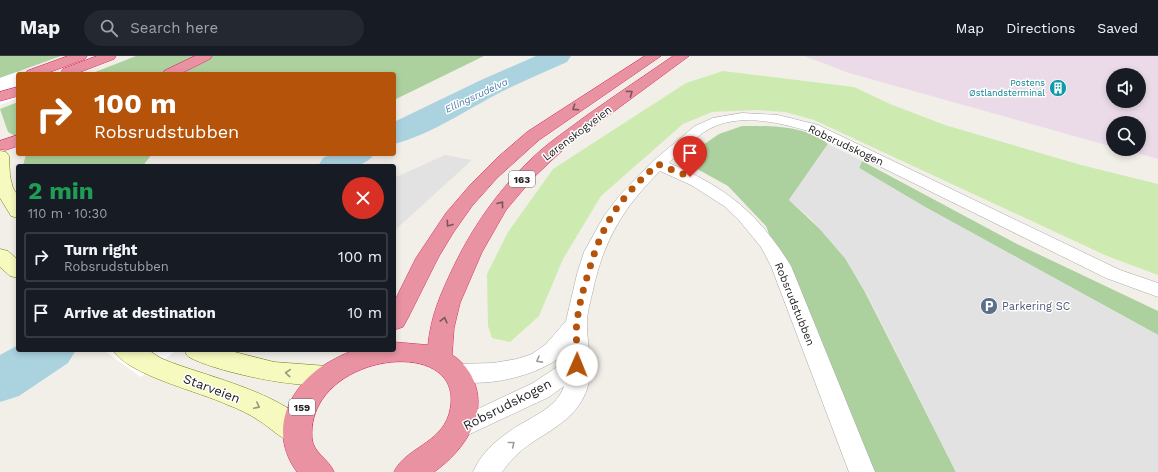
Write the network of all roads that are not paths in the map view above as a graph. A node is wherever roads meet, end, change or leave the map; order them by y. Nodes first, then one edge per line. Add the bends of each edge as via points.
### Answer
1 (80, 56) edge
2 (109, 56) edge
3 (205, 56) edge
4 (654, 56) edge
5 (682, 56) edge
6 (37, 72) edge
7 (68, 72) edge
8 (173, 72) edge
9 (16, 80) edge
10 (0, 85) edge
11 (16, 92) edge
12 (0, 97) edge
13 (5, 148) edge
14 (658, 164) junction
15 (16, 209) edge
16 (0, 256) edge
17 (16, 269) edge
18 (1158, 290) edge
19 (396, 318) edge
20 (576, 323) junction
21 (396, 350) edge
22 (129, 352) edge
23 (202, 352) edge
24 (379, 352) edge
25 (362, 354) edge
26 (577, 365) junction
27 (447, 366) junction
28 (327, 376) junction
29 (457, 430) junction
30 (296, 431) junction
31 (423, 467) edge
32 (319, 472) edge
33 (486, 472) edge
34 (862, 472) edge

1 - 6 highway
2 - 7 highway
3 - 8 highway
4 -> 19 highway, Lørenskogveien / 163 via 533,136 499,165 463,204 444,230
27 -> 5 highway, Lørenskogveien / 163 via 442,328 448,303 471,252 498,208 527,174 561,142
9 - 10 highway
11 - 12 highway
13 - 15 street via 1,176 4,188
14 - 18 street, Robsrudskogen via 704,126 735,117 766,116 813,128 1113,274
14 - 20 street, Robsrudskogen via 627,195 602,232 594,250
14 - 34 street, Robsrudstubben via 690,177 717,193 742,214 770,247 781,266
16 - 17 street
20 - 26 street, Robsrudskogen
20 -> 27 street, Robsrudskogen via 551,353 529,365 485,373
21 - 27 highway, 159 via 421,352
22 -> 30 street, Starveien via 155,367 250,402
28 -> 23 street via 274,372
24 - 25 highway, 159
25 - 28 highway, 159
26 - 29 street, Robsrudskogen via 541,390
33 -> 26 street, Robsrudskogen via 513,443 563,409 575,391
27 - 29 highway via 462,385 465,399
28 - 30 highway, 159 via 314,388 305,402 298,416
29 - 31 highway
30 - 32 highway, 159 via 298,445 304,458

